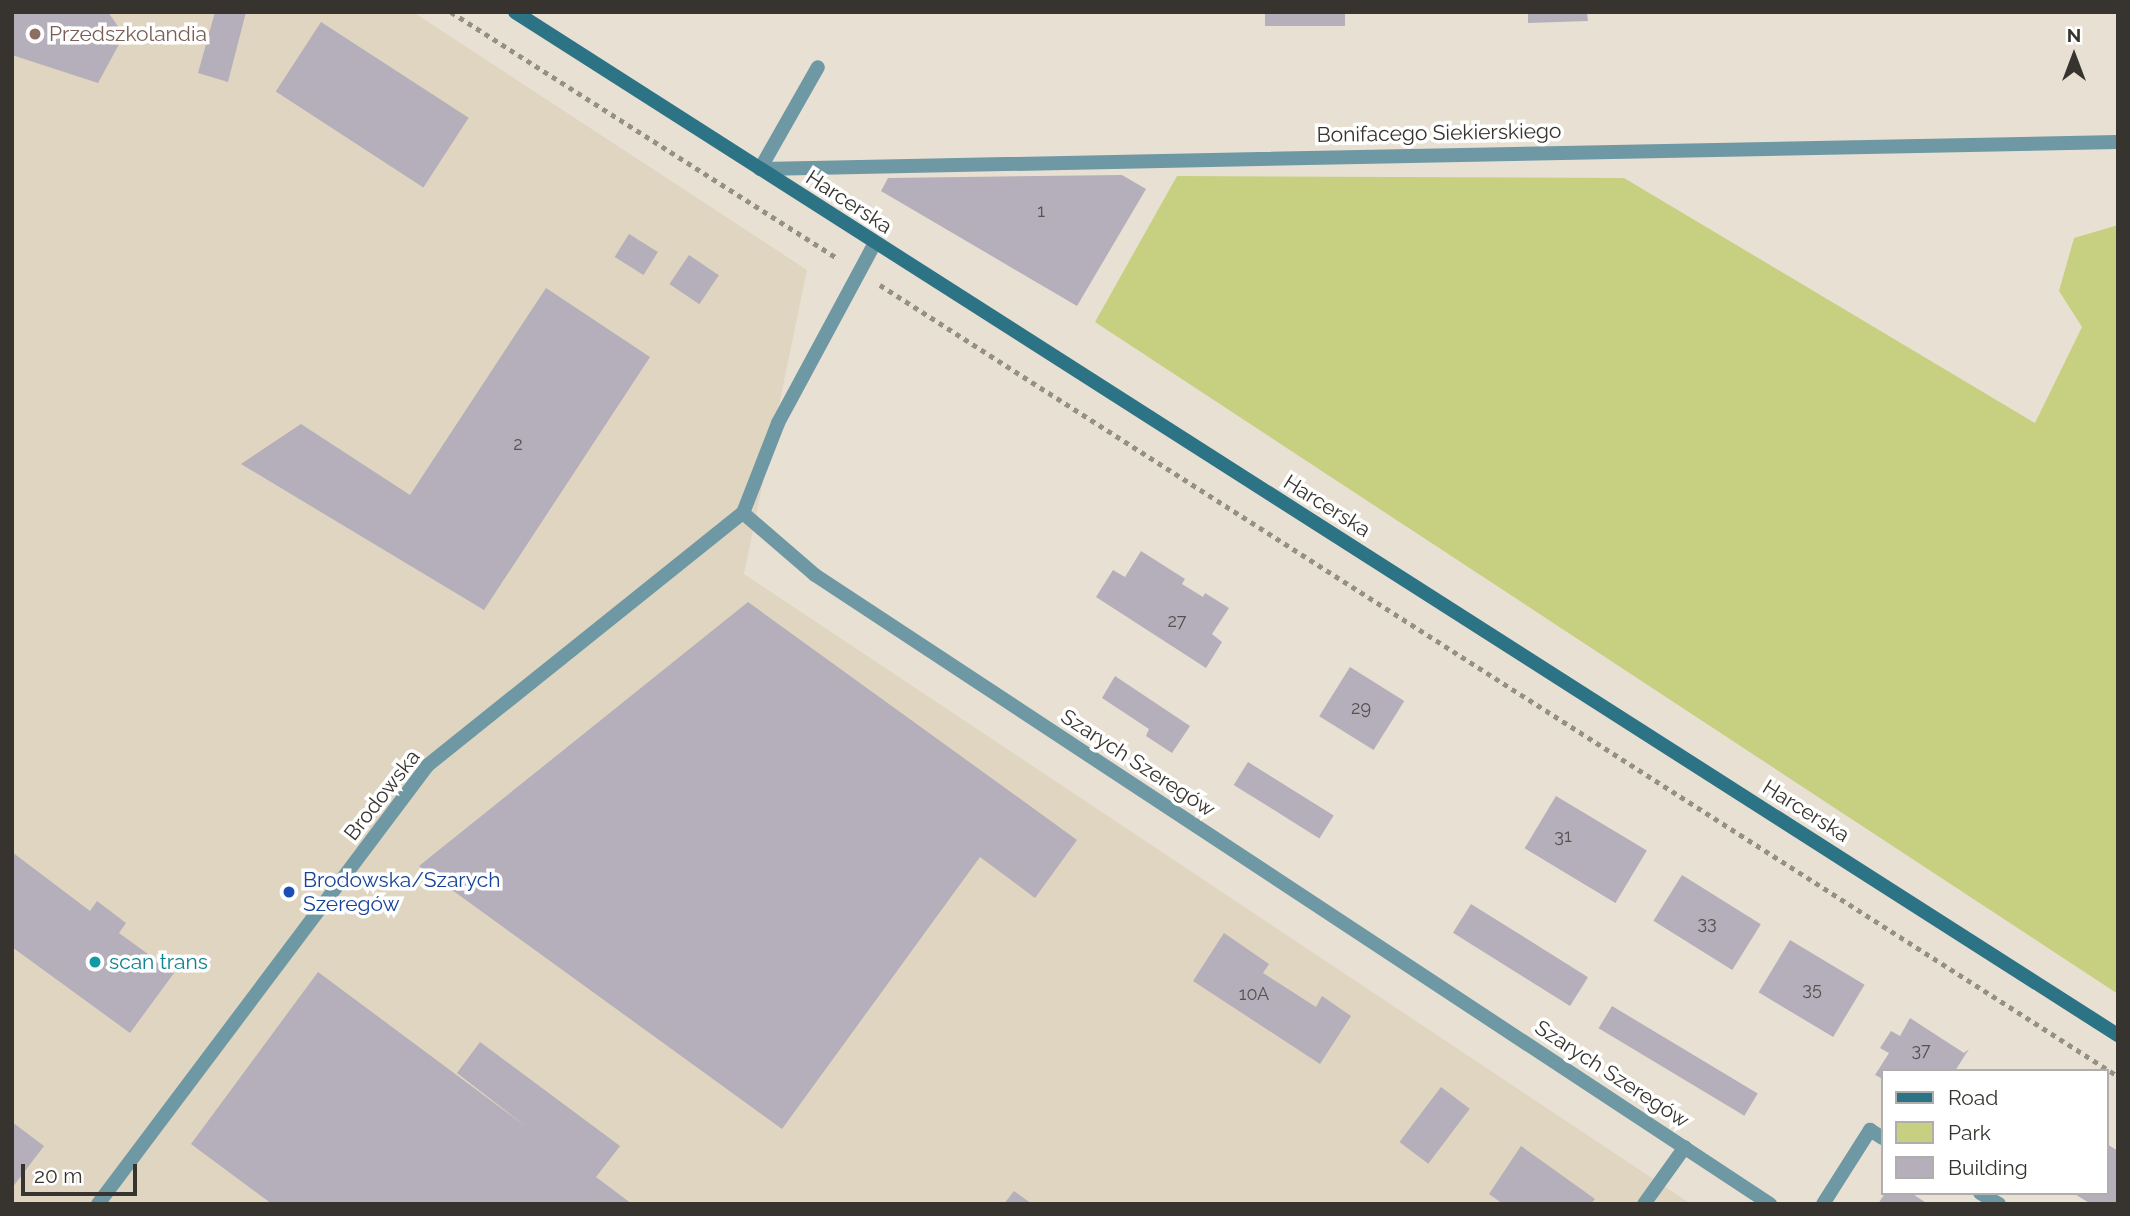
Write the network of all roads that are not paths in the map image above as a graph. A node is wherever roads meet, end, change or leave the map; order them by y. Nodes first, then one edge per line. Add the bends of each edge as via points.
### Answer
1 (515, 12) edge
2 (818, 68) dead end
3 (2118, 142) edge
4 (760, 169) junction
5 (875, 243) junction
6 (743, 513) junction
7 (2118, 1035) edge
8 (1882, 1137) edge
9 (1685, 1147) junction
10 (1983, 1195) edge
11 (98, 1204) edge
12 (1644, 1204) edge
13 (1770, 1204) edge
14 (1823, 1204) edge
15 (1999, 1204) edge

1 - 4 street, Harcerska
2 - 4 street
3 - 4 street, Bonifacego Siekierskiego
4 - 5 street, Harcerska
5 - 6 street via 778,423
5 - 7 street, Harcerska
6 - 9 street, Szarych Szeregów via 815,576
6 - 11 street, Brodowska via 428,765
8 - 14 street via 1870,1130
9 - 12 street
9 - 13 street, Szarych Szeregów
10 - 15 street

